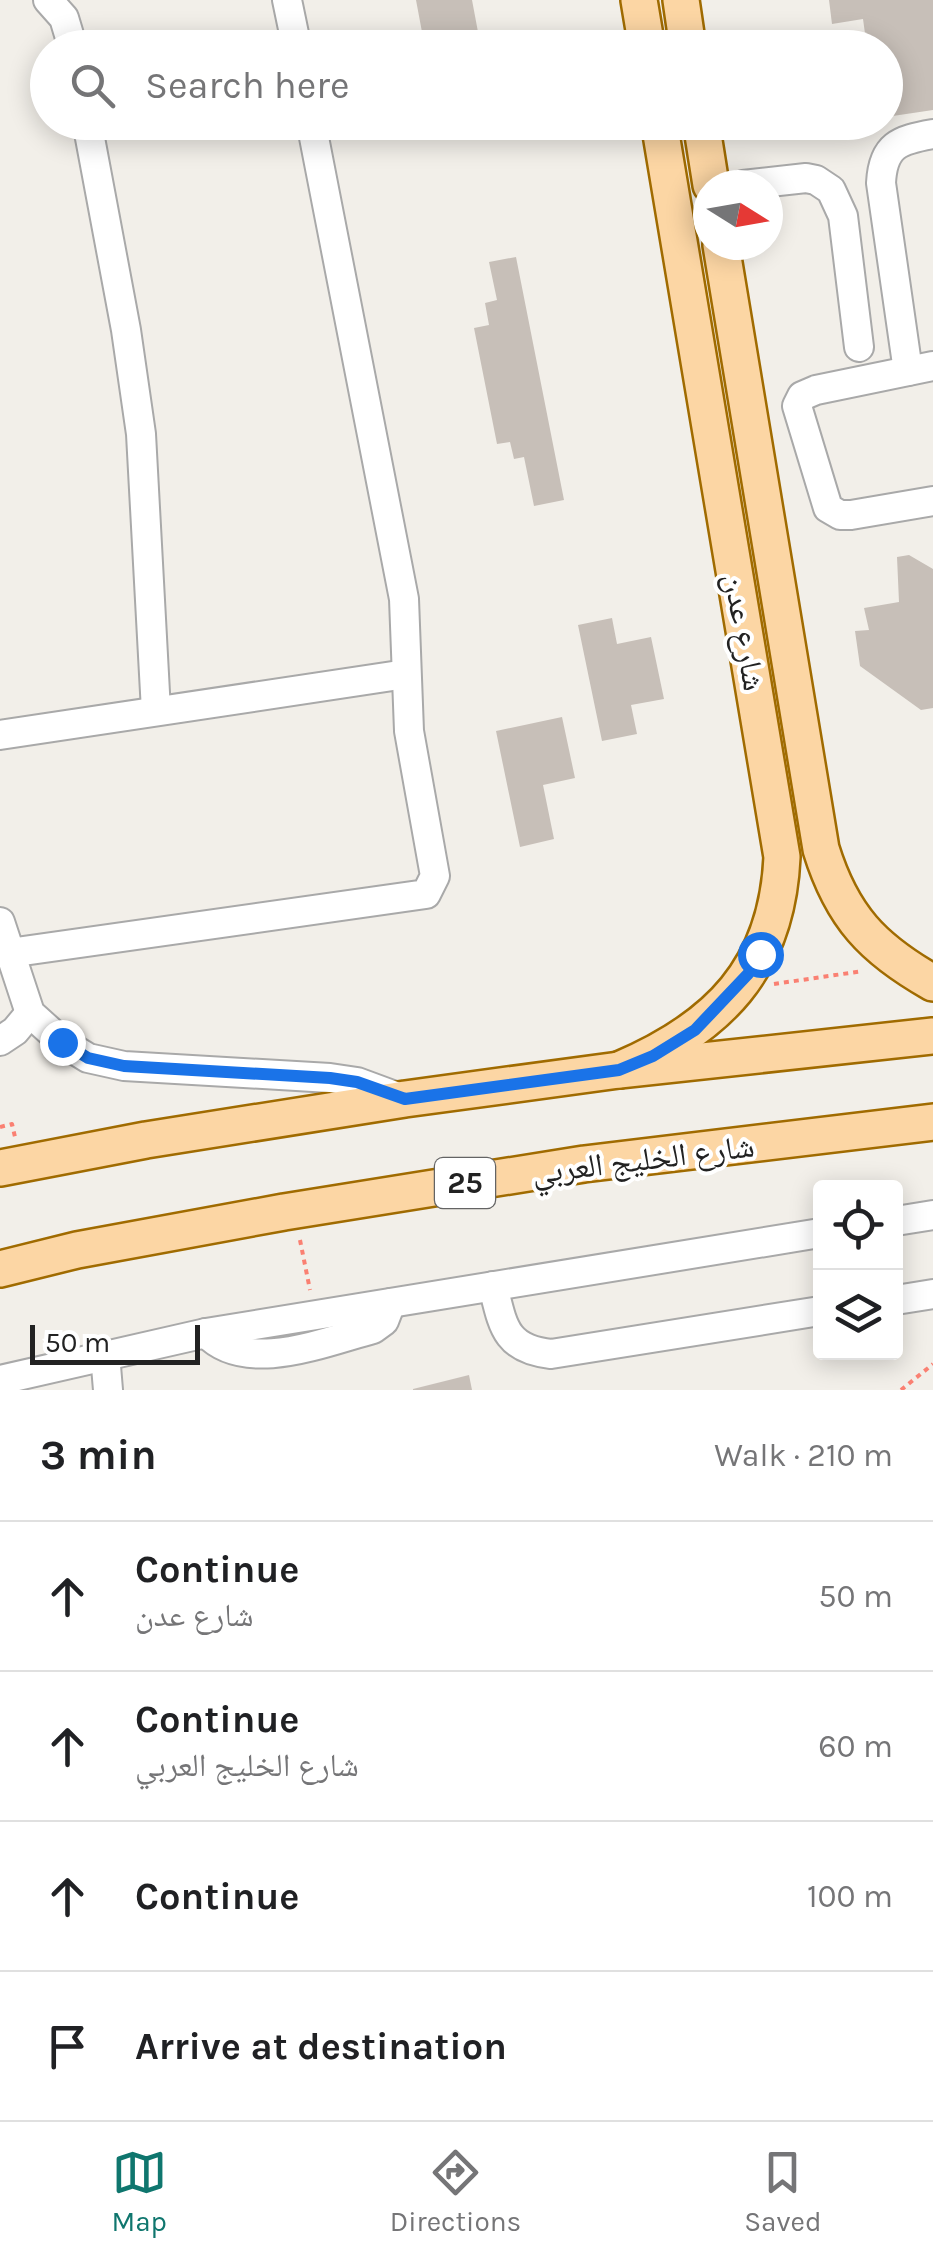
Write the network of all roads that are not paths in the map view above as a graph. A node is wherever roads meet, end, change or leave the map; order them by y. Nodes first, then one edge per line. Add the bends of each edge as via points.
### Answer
1 (48, 0) edge
2 (76, 0) edge
3 (288, 0) edge
4 (639, 0) edge
5 (681, 0) edge
6 (66, 30) edge
7 (73, 30) edge
8 (294, 30) edge
9 (644, 30) edge
10 (685, 30) edge
11 (933, 134) edge
12 (90, 140) edge
13 (315, 140) edge
14 (663, 140) edge
15 (703, 140) edge
16 (708, 170) edge
17 (783, 180) edge
18 (886, 221) junction
19 (844, 227) junction
20 (680, 248) junction
21 (693, 258) edge
22 (723, 260) edge
23 (731, 308) junction
24 (691, 311) junction
25 (860, 347) dead end
26 (920, 369) edge
27 (933, 501) edge
28 (767, 526) junction
29 (728, 534) junction
30 (406, 674) junction
31 (156, 712) junction
32 (0, 735) edge
33 (803, 749) junction
34 (768, 757) junction
35 (0, 922) edge
36 (10, 953) junction
37 (933, 983) edge
38 (30, 1013) junction
39 (933, 1036) edge
40 (0, 1041) edge
41 (619, 1070) junction
42 (405, 1099) junction
43 (933, 1122) edge
44 (0, 1168) edge
45 (933, 1215) edge
46 (903, 1220) edge
47 (813, 1234) edge
48 (0, 1269) edge
49 (493, 1286) junction
50 (933, 1294) edge
51 (903, 1299) edge
52 (390, 1303) junction
53 (813, 1313) edge
54 (206, 1333) junction
55 (105, 1354) junction
56 (0, 1380) edge
57 (108, 1390) edge

1 - 6 street
2 - 7 street
3 - 8 street
4 - 9 main road
5 - 10 main road
11 - 18 street via 890,150 880,183
12 - 31 street via 141,434
13 - 30 street via 404,599
14 - 20 main road, شارع عدن
15 - 16 main road
17 - 19 street via 816,180 831,190
18 - 19 street
18 - 26 street
19 - 25 street
20 - 21 main road
20 - 24 main road, شارع عدن
22 - 23 main road, شارع عدن
23 - 24 main road via 707,296
23 - 28 main road, شارع عدن
24 - 29 main road, شارع عدن
26 - 27 street via 816,390 797,406 828,508 851,515
28 - 29 main road
28 - 33 main road, شارع عدن
29 - 34 main road, شارع عدن
30 - 31 street
30 - 36 street via 409,730 435,865 426,894
31 - 32 street
33 - 34 main road via 784,766
33 - 37 main road, شارع عدن via 830,878 879,949
34 - 41 main road, شارع عدن via 781,883 770,934 748,974 695,1030
35 - 36 street
36 - 38 street
38 - 40 street
38 - 42 street via 88,1058 124,1066 330,1078
39 - 41 main road
41 - 42 main road
42 - 44 main road
43 - 48 main road, شارع الخليج العربي / 25 via 584,1164 77,1250
45 - 46 street
47 - 49 street
49 - 52 street
49 - 53 street via 514,1342 551,1354
50 - 51 street
52 - 54 street
52 - 54 street via 373,1330 274,1352 220,1347
54 - 55 street
55 - 56 street
55 - 57 street

